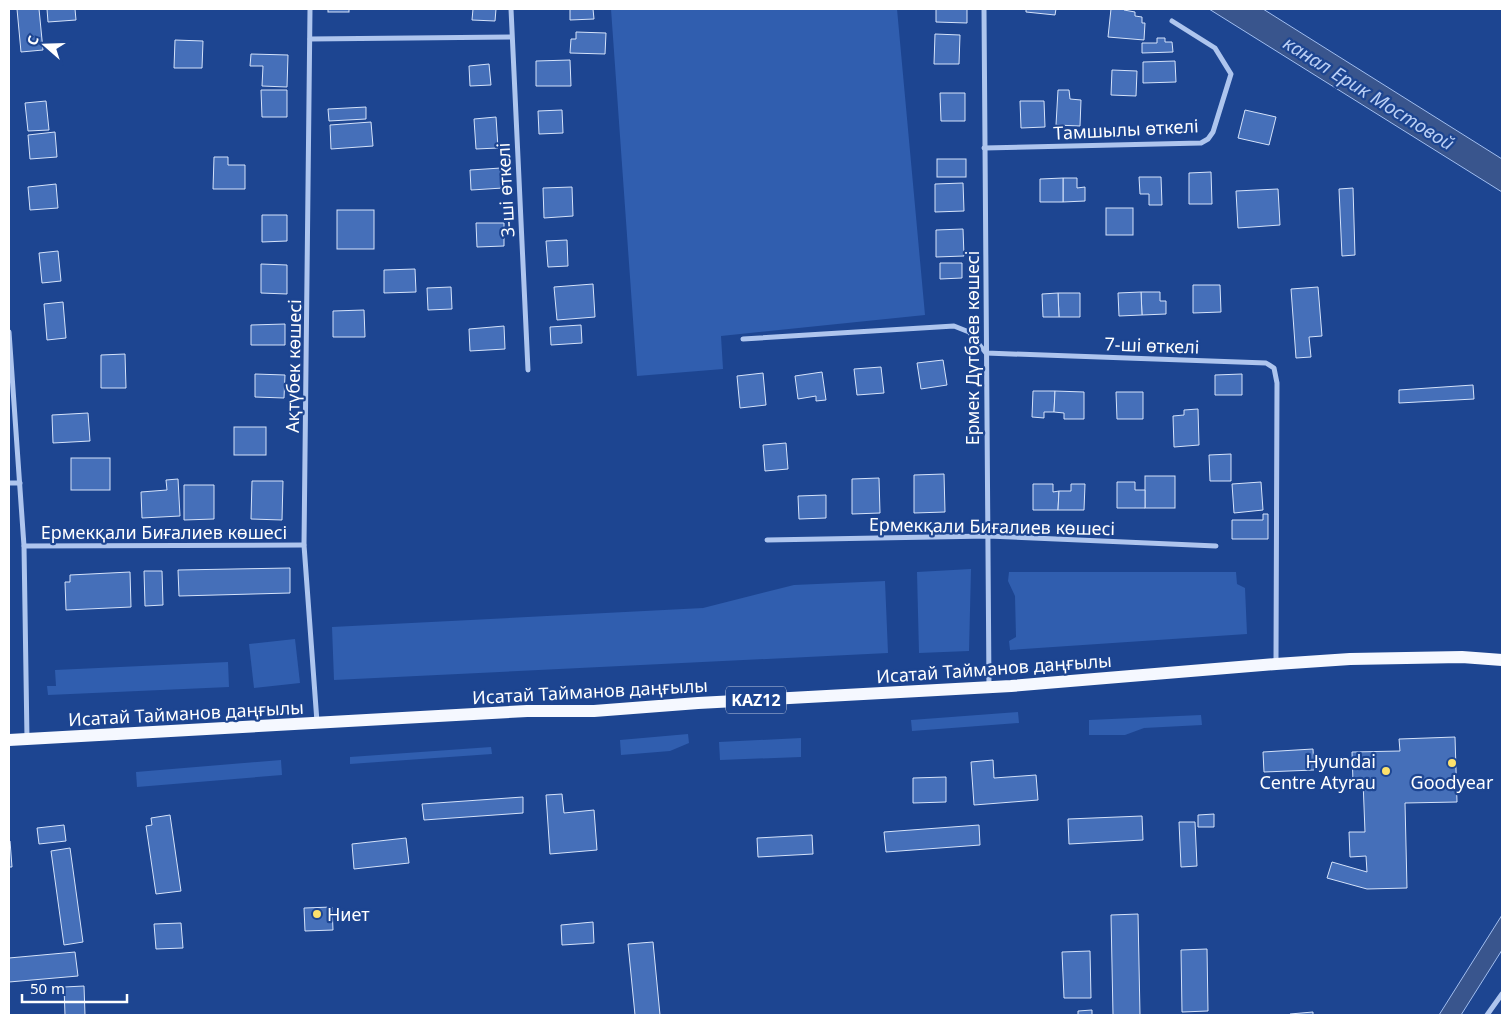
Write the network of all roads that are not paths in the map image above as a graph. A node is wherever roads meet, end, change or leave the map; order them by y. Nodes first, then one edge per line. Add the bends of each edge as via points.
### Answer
1 (310, 9) edge
2 (511, 9) edge
3 (984, 9) edge
4 (1172, 21) dead end
5 (511, 37) junction
6 (310, 40) junction
7 (984, 148) junction
8 (9, 332) edge
9 (9, 338) edge
10 (743, 339) dead end
11 (986, 353) junction
12 (528, 370) dead end
13 (9, 483) edge
14 (20, 483) junction
15 (988, 536) junction
16 (767, 540) dead end
17 (304, 545) junction
18 (24, 546) junction
19 (1216, 546) dead end
20 (1502, 660) edge
21 (1276, 664) junction
22 (989, 687) junction
23 (317, 722) junction
24 (27, 739) junction
25 (9, 740) edge
26 (1502, 994) edge
27 (1487, 1015) edge

1 - 6 street, Ақтүбек көшесi
2 - 5 street, 3-шi өткелi
3 - 7 street, Ермек Дүтбаев көшесi
4 - 7 street, Тамшылы өткелі via 1215,48 1231,74 1208,139 1201,142
5 - 6 street
5 - 12 street, 3-шi өткелi
6 - 17 street, Ақтүбек көшесi
7 - 11 street, Ермек Дүтбаев көшесi
8 - 9 street
9 - 14 street
10 - 11 street via 954,326 969,332
11 - 15 street, Ермек Дүтбаев көшесi
11 - 21 street, 7-шi өткелi via 1266,363 1274,368 1277,383
13 - 14 street
14 - 18 street
15 - 16 street, Ермекқали Биғалиев көшесі
15 - 19 street, Ермекқали Биғалиев көшесі
15 - 22 street, Ермек Дүтбаев көшесi
17 - 18 street, Ермекқали Биғалиев көшесі
17 - 23 street, Ақтүбек көшесi
18 - 24 street
20 - 21 main road, Исатай Тайманов даңғылы / KAZ12 via 1462,657
21 - 22 main road, Исатай Тайманов даңғылы / KAZ12
22 - 23 main road, Исатай Тайманов даңғылы / KAZ12 via 594,711 527,711
23 - 24 main road, Исатай Тайманов даңғылы / KAZ12
24 - 25 main road, Исатай Тайманов даңғылы / KAZ12
26 - 27 street

